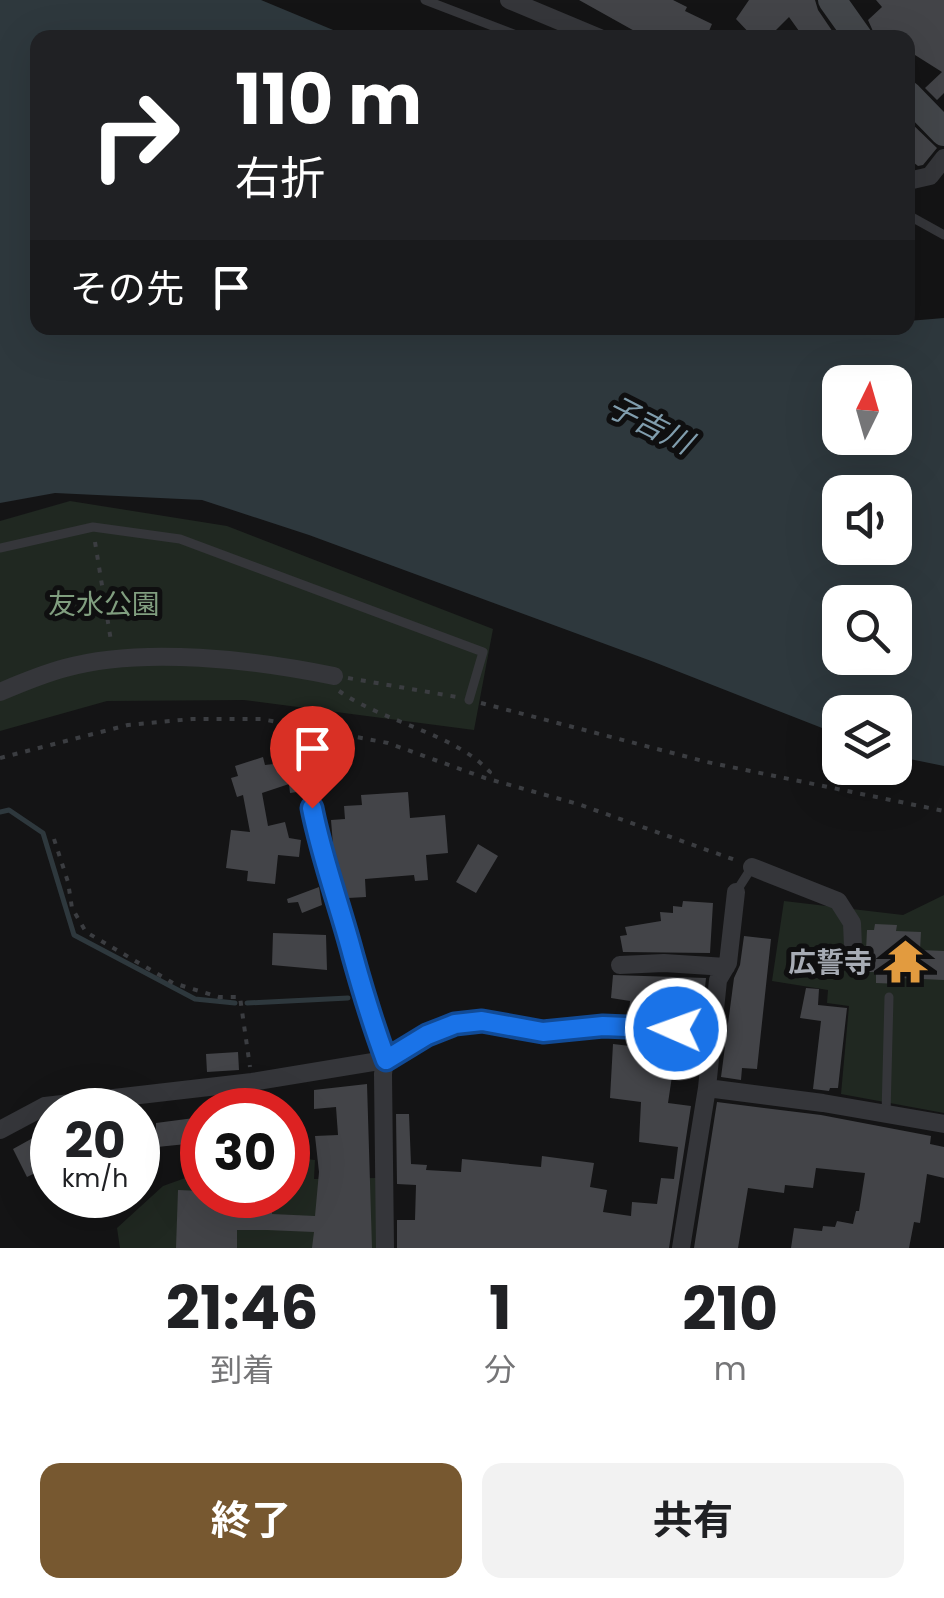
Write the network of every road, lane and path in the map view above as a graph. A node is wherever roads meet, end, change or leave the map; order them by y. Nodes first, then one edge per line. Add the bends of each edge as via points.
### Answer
1 (425, 0) edge
2 (509, 0) edge
3 (832, 0) edge
4 (503, 30) edge
5 (581, 30) edge
6 (853, 30) edge
7 (915, 102) edge
8 (944, 132) edge
9 (944, 158) edge
10 (915, 179) edge
11 (915, 219) edge
12 (944, 235) edge
13 (93, 528) junction
14 (0, 548) edge
15 (114, 661) junction
16 (334, 676) junction
17 (0, 692) edge
18 (469, 700) junction
19 (0, 758) edge
20 (485, 778) junction
21 (312, 808) dead end
22 (944, 810) edge
23 (54, 839) dead end
24 (752, 867) junction
25 (736, 892) joint
26 (853, 946) dead end
27 (620, 966) dead end
28 (726, 966) junction
29 (890, 997) dead end
30 (712, 1030) junction
31 (386, 1060) junction
32 (252, 1082) junction
33 (706, 1088) junction
34 (886, 1116) junction
35 (944, 1124) edge
36 (0, 1130) edge
37 (386, 1248) edge
38 (681, 1248) edge

1 - 4 lane
2 - 5 street
3 - 6 street
7 - 8 street
9 - 10 street via 930,176
11 - 12 lane
13 - 14 lane
13 - 15 path
13 - 18 lane via 180,539 484,652
15 - 16 street via 237,661
15 - 17 street via 68,667
16 - 18 path
16 - 20 path via 332,686 352,700 475,756 490,772
18 - 22 path via 707,762
19 - 20 path via 128,725 261,718 388,743
20 - 24 path
21 - 31 street
23 - 32 path via 72,908 86,932 173,983 240,997
24 - 25 lane
24 - 26 street via 838,901 852,923
25 - 28 street
27 - 28 street
28 - 30 street
29 - 34 lane
30 - 31 street via 603,1026 543,1032 482,1021 427,1035
30 - 33 street
31 - 32 street
31 - 37 street
32 - 36 street via 45,1106
33 - 34 street
33 - 38 street
34 - 35 street

